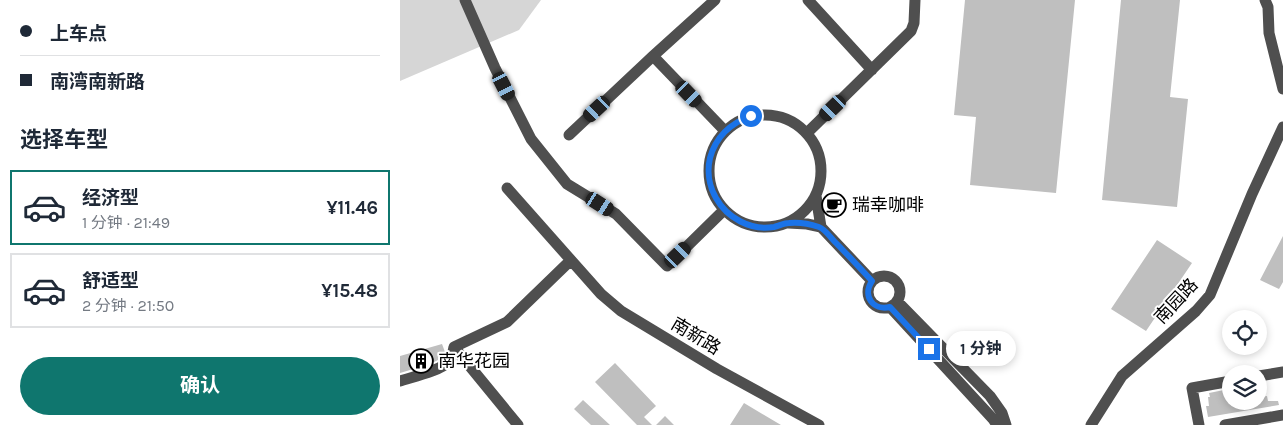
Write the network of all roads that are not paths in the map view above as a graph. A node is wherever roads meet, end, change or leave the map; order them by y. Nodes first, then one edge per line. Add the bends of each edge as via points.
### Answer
1 (465, 0) edge
2 (715, 0) edge
3 (808, 0) edge
4 (915, 0) edge
5 (1265, 0) edge
6 (653, 56) junction
7 (872, 70) junction
8 (1283, 89) edge
9 (1283, 127) edge
10 (725, 131) junction
11 (808, 133) junction
12 (569, 136) dead end
13 (507, 188) dead end
14 (816, 196) junction
15 (724, 210) junction
16 (788, 223) junction
17 (821, 227) junction
18 (570, 259) junction
19 (872, 281) junction
20 (894, 304) junction
21 (454, 348) junction
22 (1283, 372) edge
23 (1267, 375) edge
24 (400, 381) edge
25 (1222, 383) edge
26 (1283, 415) edge
27 (518, 425) edge
28 (819, 425) edge
29 (997, 425) edge
30 (1006, 425) edge
31 (1091, 425) edge
32 (1199, 425) edge
33 (1224, 425) edge

1 - 15 street via 531,139 567,184 616,214 667,266
2 - 6 street
3 - 7 street
4 - 7 street via 911,31
5 - 8 street
6 - 10 street
6 - 12 street
7 - 11 street
9 - 31 street, 南园路 via 1210,296 1122,376
10 - 11 street via 751,116 768,114 787,118
10 - 15 street via 714,146 709,165 710,185
11 - 14 street via 821,159 822,178
13 - 18 street, 南新路
14 - 16 street via 805,211
14 - 17 street
15 - 16 street via 739,221 756,226 774,227
16 - 17 street
17 - 19 street
18 - 21 street via 506,322
18 - 28 street, 南新路 via 621,311
19 - 20 street via 868,294 872,303 881,308
19 - 20 street via 882,276 896,282 900,291
20 - 29 street
20 - 30 street via 990,396
21 - 24 street via 448,362 441,368
21 - 27 street
22 - 23 street
25 - 32 street via 1192,388
26 - 33 street

